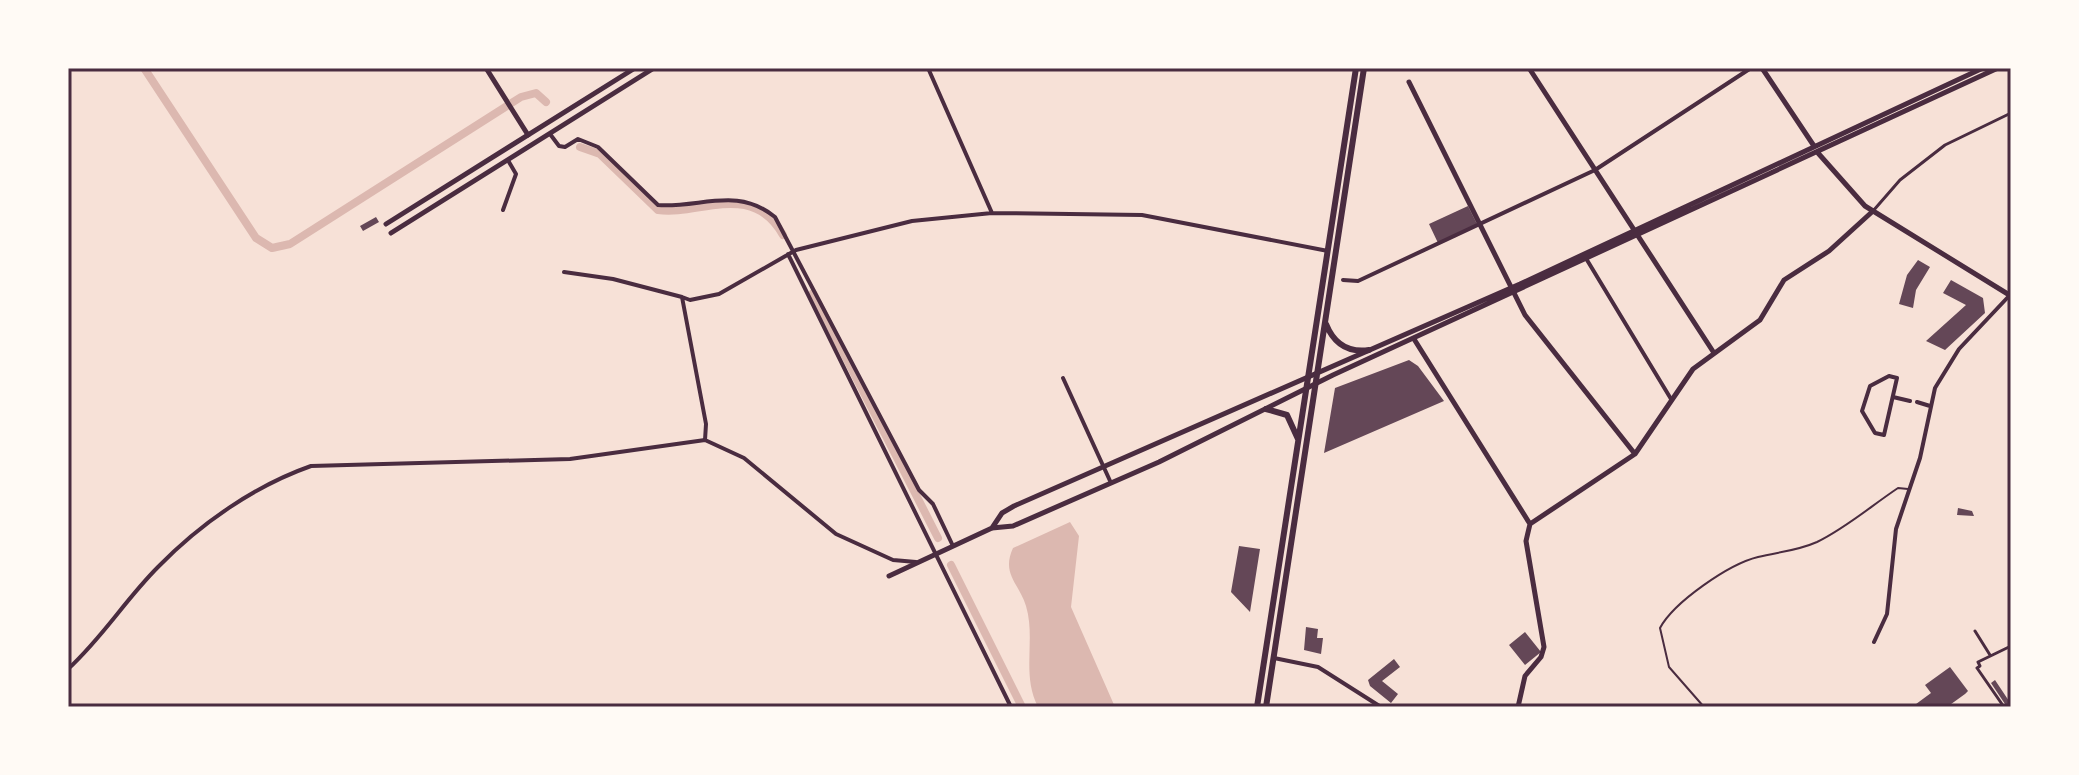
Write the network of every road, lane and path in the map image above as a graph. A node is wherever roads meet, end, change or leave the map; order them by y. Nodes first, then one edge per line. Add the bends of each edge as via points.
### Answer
1 (486, 68) edge
2 (635, 68) edge
3 (654, 68) edge
4 (928, 68) edge
5 (1356, 68) edge
6 (1364, 68) edge
7 (1529, 68) edge
8 (1751, 68) edge
9 (1762, 68) edge
10 (1983, 68) edge
11 (1998, 68) edge
12 (1409, 82) dead end
13 (2011, 113) edge
14 (550, 134) junction
15 (528, 135) junction
16 (1816, 149) junction
17 (509, 162) junction
18 (1595, 170) junction
19 (503, 210) dead end
20 (1873, 211) junction
21 (992, 213) junction
22 (1480, 223) junction
23 (386, 224) dead end
24 (391, 233) dead end
25 (1636, 233) junction
26 (796, 250) junction
27 (1328, 251) junction
28 (788, 254) junction
29 (1587, 260) junction
30 (564, 272) dead end
31 (1343, 280) dead end
32 (1514, 290) junction
33 (2010, 295) edge
34 (682, 297) junction
35 (1326, 322) junction
36 (1414, 339) junction
37 (1369, 350) junction
38 (1714, 353) junction
39 (1318, 372) junction
40 (1308, 376) junction
41 (1063, 378) dead end
42 (1316, 384) junction
43 (1306, 389) junction
44 (1260, 397) junction
45 (1893, 397) junction
46 (1671, 399) junction
47 (1910, 401) dead end
48 (1917, 402) dead end
49 (1930, 406) junction
50 (1266, 409) junction
51 (705, 440) junction
52 (1298, 440) junction
53 (1635, 454) junction
54 (1103, 467) junction
55 (1111, 483) junction
56 (1909, 489) junction
57 (1530, 524) junction
58 (992, 528) junction
59 (953, 546) junction
60 (935, 555) junction
61 (918, 563) junction
62 (889, 576) dead end
63 (1975, 631) dead end
64 (1874, 642) dead end
65 (2011, 646) edge
66 (1990, 655) junction
67 (1274, 658) junction
68 (68, 669) edge
69 (1011, 707) edge
70 (1257, 707) edge
71 (1266, 707) edge
72 (1381, 707) edge
73 (1518, 707) edge
74 (1704, 707) edge
75 (2004, 707) edge

1 - 15 main road
2 - 15 main road
3 - 14 main road
4 - 21 street
5 - 27 main road
6 - 35 main road
7 - 18 main road
8 - 18 street
9 - 16 main road
10 - 16 main road
11 - 16 main road
12 - 22 main road
13 - 20 street via 1926,159
14 - 17 main road
14 - 26 street via 559,146 578,139 595,144 658,205 719,198 760,206 780,221
15 - 23 main road
16 - 20 main road via 1849,191
16 - 25 main road
17 - 19 street via 516,174
17 - 24 main road
18 - 22 street
18 - 25 main road
20 - 33 main road
20 - 38 main road via 1823,255 1789,275 1760,320
21 - 26 street via 912,221
21 - 27 street via 1142,215
22 - 31 street via 1358,281
22 - 32 main road
25 - 29 main road
25 - 32 main road
25 - 38 main road
26 - 28 street
26 - 59 street
27 - 40 main road
28 - 34 street via 719,294
28 - 60 street
29 - 32 main road
29 - 46 street
30 - 34 street
32 - 36 main road
32 - 37 main road
32 - 53 main road via 1529,321
33 - 49 street via 1959,349
34 - 51 street
35 - 37 main road via 1344,347
35 - 39 main road
36 - 42 main road
36 - 57 main road
37 - 39 main road
38 - 46 main road via 1693,369
39 - 40 main road
39 - 42 main road
40 - 43 main road
40 - 44 main road
41 - 54 street
42 - 43 main road
42 - 67 main road
43 - 50 main road
43 - 52 main road
44 - 50 main road
44 - 54 main road
45 - 45 street via 1897,378 1889,376 1870,386 1862,411 1875,433 1884,435
45 - 47 street
46 - 53 main road
48 - 49 street
49 - 56 street
50 - 52 main road via 1287,415
50 - 55 main road
51 - 61 street via 744,458 836,534 893,560
51 - 68 street via 570,459 311,466 282,476 187,540
52 - 70 main road
53 - 57 main road
54 - 55 street
54 - 58 main road via 1006,510
55 - 58 main road via 1013,526
56 - 64 street via 1896,529 1887,614
56 - 74 lane via 1898,488 1813,543 1731,568 1664,620 1660,628 1669,667
57 - 73 main road via 1526,541 1544,647 1525,676
58 - 59 main road
59 - 60 main road
60 - 61 main road
60 - 69 street
61 - 62 main road
63 - 66 street
65 - 66 street
66 - 75 street via 1977,668
67 - 71 main road
67 - 72 street via 1318,667

